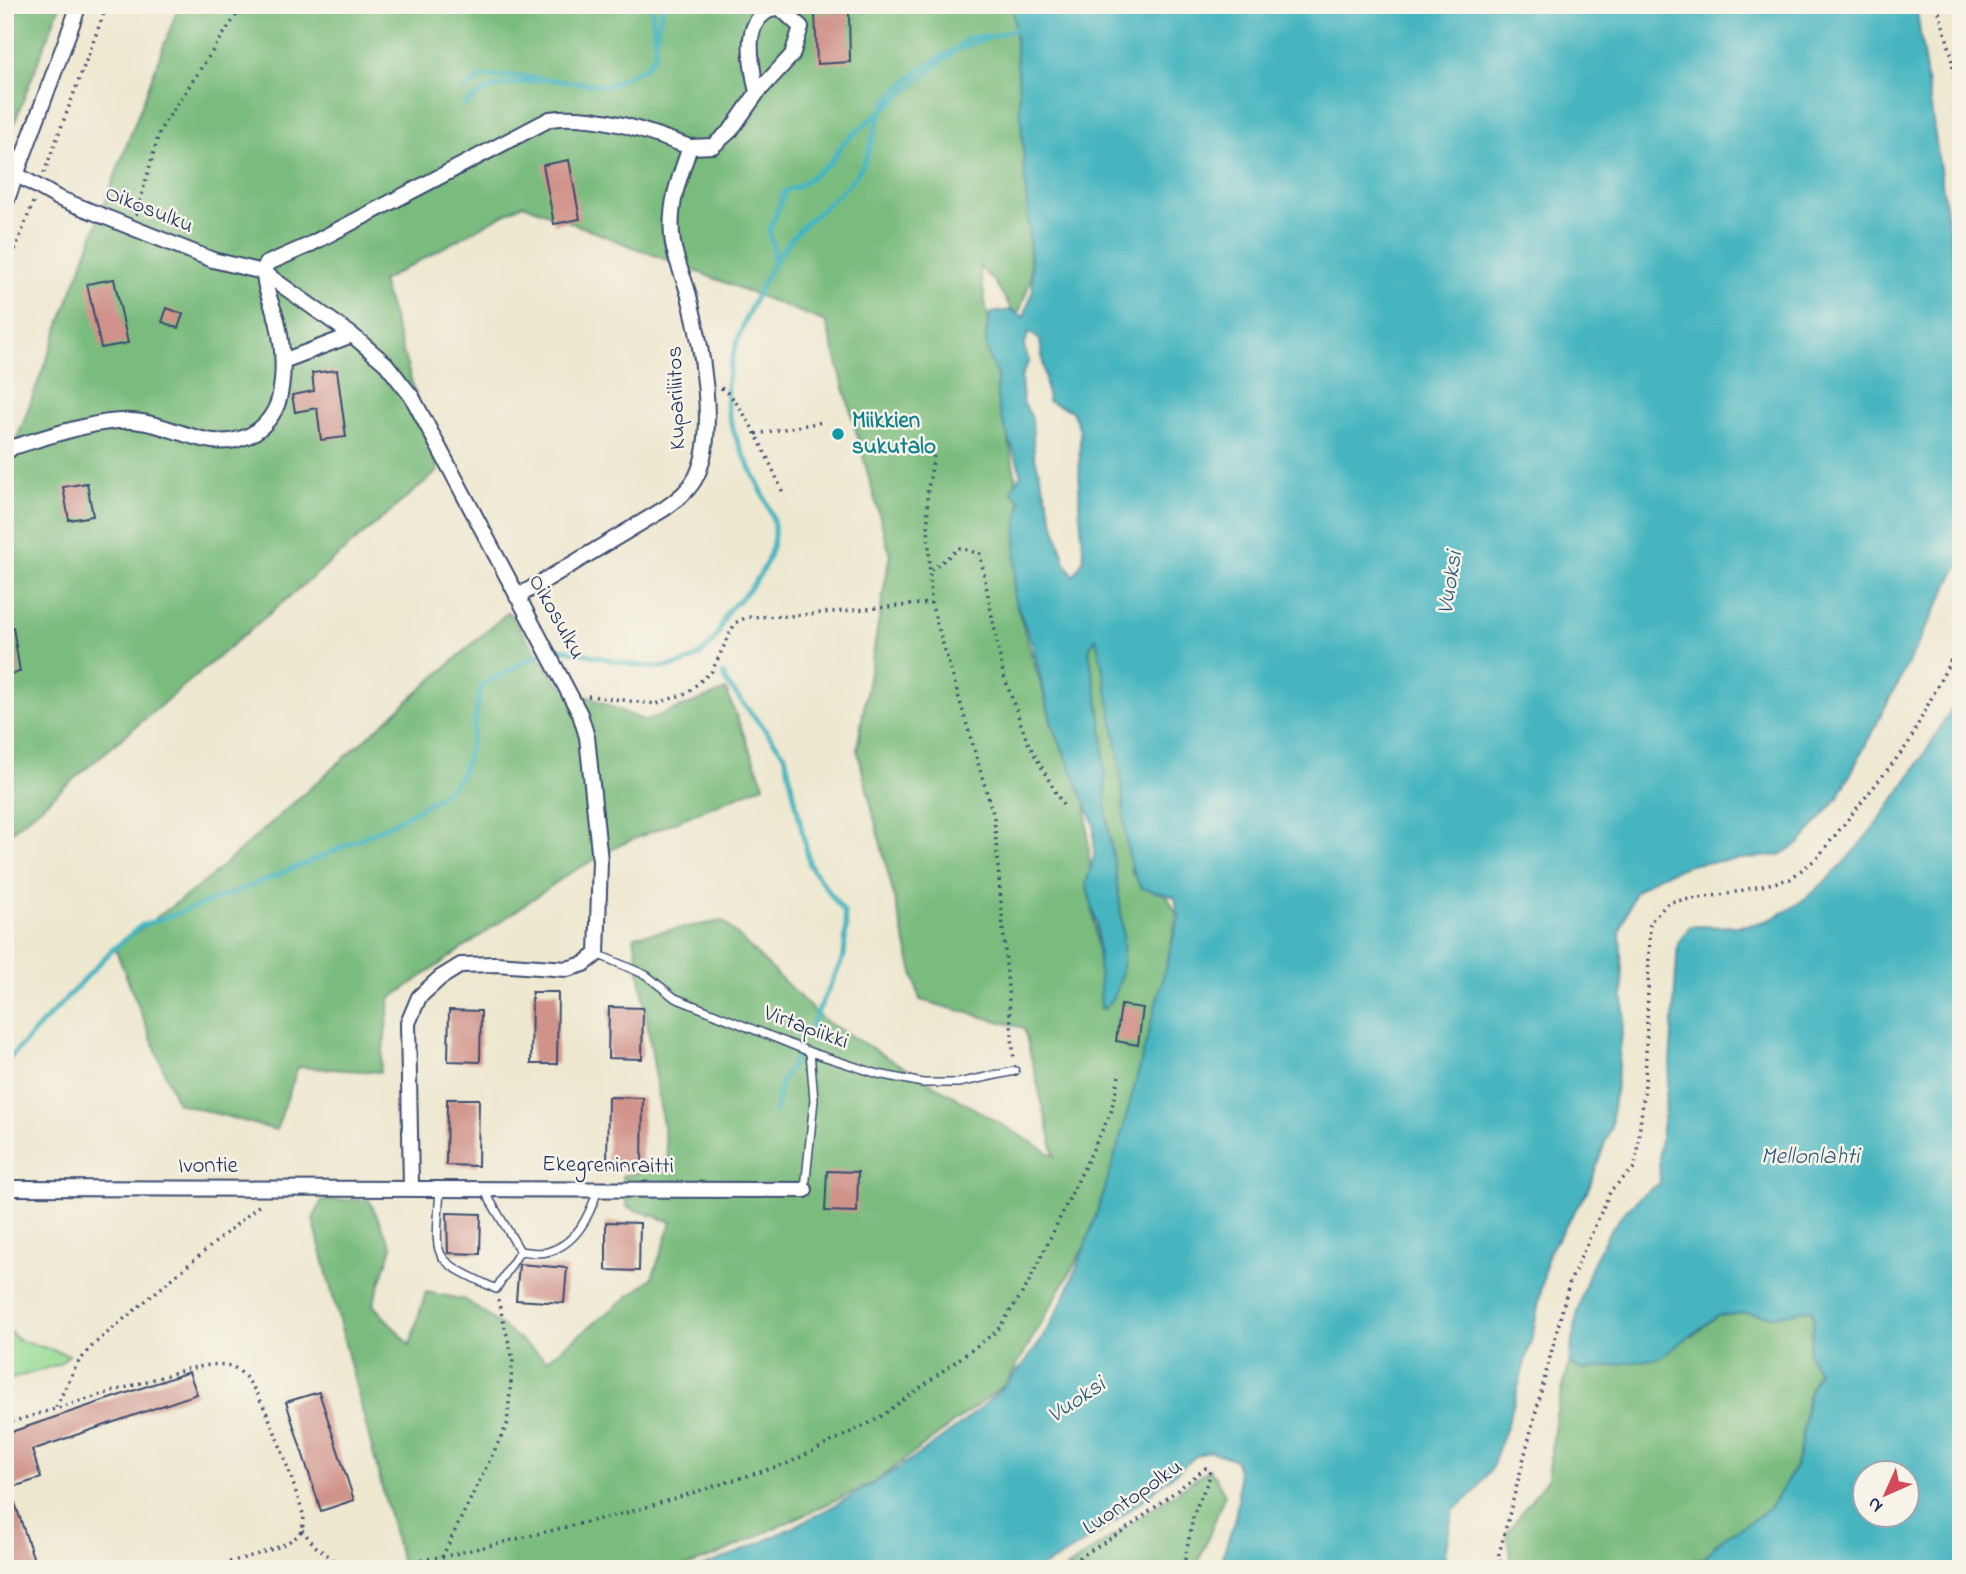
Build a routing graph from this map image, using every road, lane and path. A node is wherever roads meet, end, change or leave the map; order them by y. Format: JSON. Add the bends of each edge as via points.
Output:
{"nodes":[{"id":1,"x":79,"y":5,"type":"edge"},
{"id":2,"x":107,"y":5,"type":"edge"},
{"id":3,"x":243,"y":5,"type":"edge"},
{"id":4,"x":1937,"y":5,"type":"edge"},
{"id":5,"x":757,"y":93,"type":"junction"},
{"id":6,"x":1961,"y":129,"type":"edge"},
{"id":7,"x":690,"y":147,"type":"junction"},
{"id":8,"x":11,"y":171,"type":"edge"},
{"id":9,"x":39,"y":186,"type":"junction"},
{"id":10,"x":5,"y":205,"type":"edge"},
{"id":11,"x":133,"y":228,"type":"junction"},
{"id":12,"x":263,"y":272,"type":"junction"},
{"id":13,"x":5,"y":276,"type":"edge"},
{"id":14,"x":352,"y":335,"type":"junction"},
{"id":15,"x":283,"y":361,"type":"junction"},
{"id":16,"x":724,"y":389,"type":"dead end"},
{"id":17,"x":822,"y":422,"type":"dead end"},
{"id":18,"x":756,"y":434,"type":"junction"},
{"id":19,"x":935,"y":449,"type":"dead end"},
{"id":20,"x":5,"y":453,"type":"edge"},
{"id":21,"x":783,"y":493,"type":"dead end"},
{"id":22,"x":931,"y":570,"type":"junction"},
{"id":23,"x":517,"y":597,"type":"junction"},
{"id":24,"x":931,"y":603,"type":"junction"},
{"id":25,"x":1961,"y":639,"type":"edge"},
{"id":26,"x":572,"y":694,"type":"junction"},
{"id":27,"x":1065,"y":809,"type":"dead end"},
{"id":28,"x":597,"y":954,"type":"junction"},
{"id":29,"x":810,"y":1052,"type":"junction"},
{"id":30,"x":1015,"y":1071,"type":"joint"},
{"id":31,"x":1120,"y":1071,"type":"dead end"},
{"id":32,"x":411,"y":1187,"type":"junction"},
{"id":33,"x":440,"y":1187,"type":"junction"},
{"id":34,"x":5,"y":1188,"type":"edge"},
{"id":35,"x":279,"y":1189,"type":"junction"},
{"id":36,"x":483,"y":1189,"type":"junction"},
{"id":37,"x":598,"y":1190,"type":"junction"},
{"id":38,"x":805,"y":1190,"type":"joint"},
{"id":39,"x":520,"y":1251,"type":"junction"},
{"id":40,"x":496,"y":1289,"type":"junction"},
{"id":41,"x":56,"y":1407,"type":"junction"},
{"id":42,"x":5,"y":1424,"type":"edge"},
{"id":43,"x":302,"y":1530,"type":"junction"},
{"id":44,"x":442,"y":1557,"type":"junction"},
{"id":45,"x":205,"y":1569,"type":"edge"},
{"id":46,"x":1061,"y":1569,"type":"edge"},
{"id":47,"x":1183,"y":1569,"type":"edge"},
{"id":48,"x":1501,"y":1569,"type":"edge"}],
"edges":[{"from":1,"to":8,"type":"street"},
{"from":2,"to":9,"type":"path"},
{"from":3,"to":11,"type":"path","via":[[160,130]]},
{"from":4,"to":6,"type":"path","via":[[1951,52]]},
{"from":5,"to":5,"type":"street","via":[[792,55],[801,27],[779,7],[765,10],[754,22],[750,60]]},
{"from":5,"to":7,"type":"street","via":[[732,130],[713,146]]},
{"from":7,"to":12,"type":"street","via":[[594,120],[574,116],[550,119],[307,246],[280,255],[266,264]]},
{"from":7,"to":23,"type":"street","name":"Kupariliitos","via":[[674,191],[672,234],[701,361],[705,441],[696,476],[664,509]]},
{"from":8,"to":9,"type":"street","name":"Oikosulku"},
{"from":8,"to":10,"type":"street"},
{"from":9,"to":11,"type":"street","name":"Oikosulku"},
{"from":9,"to":13,"type":"path"},
{"from":11,"to":12,"type":"street","name":"Oikosulku","via":[[213,260]]},
{"from":12,"to":14,"type":"street","name":"Oikosulku"},
{"from":12,"to":15,"type":"street"},
{"from":14,"to":15,"type":"street"},
{"from":14,"to":23,"type":"street","name":"Oikosulku","via":[[386,364],[412,397]]},
{"from":15,"to":20,"type":"street","via":[[279,401],[263,428],[243,438],[220,444],[132,421],[73,429]]},
{"from":16,"to":18,"type":"path"},
{"from":17,"to":18,"type":"path"},
{"from":18,"to":21,"type":"path"},
{"from":19,"to":22,"type":"path","via":[[927,495]]},
{"from":22,"to":24,"type":"path"},
{"from":22,"to":27,"type":"path","via":[[960,548],[980,554],[1003,673],[1027,741]]},
{"from":23,"to":26,"type":"street","name":"Oikosulku"},
{"from":24,"to":26,"type":"path","via":[[747,617],[736,623],[712,671],[687,693],[656,704]]},
{"from":24,"to":30,"type":"path","via":[[994,817]]},
{"from":25,"to":48,"type":"path","via":[[1908,744],[1816,858],[1790,879],[1669,902],[1650,922],[1645,1085],[1635,1167],[1611,1190],[1569,1284],[1499,1554]]},
{"from":26,"to":28,"type":"street","name":"Oikosulku","via":[[587,737],[600,861]]},
{"from":28,"to":29,"type":"lane","name":"Virtapiikki","via":[[646,975],[675,998]]},
{"from":28,"to":32,"type":"street","via":[[567,969],[461,965],[419,997],[408,1023]]},
{"from":29,"to":30,"type":"lane","name":"Virtapiikki","via":[[923,1083],[958,1083]]},
{"from":29,"to":38,"type":"lane","via":[[814,1100]]},
{"from":31,"to":44,"type":"path","via":[[1111,1112],[1027,1286],[997,1331],[879,1418],[789,1463],[637,1510]]},
{"from":32,"to":33,"type":"street","name":"Ekegreninraitti"},
{"from":32,"to":35,"type":"street","name":"Ivontie"},
{"from":33,"to":36,"type":"street","name":"Ekegreninraitti"},
{"from":33,"to":40,"type":"lane","via":[[437,1251],[446,1265]]},
{"from":34,"to":35,"type":"street","name":"Ivontie"},
{"from":35,"to":41,"type":"path","via":[[93,1345],[77,1364]]},
{"from":36,"to":37,"type":"street","name":"Ekegreninraitti"},
{"from":36,"to":39,"type":"lane"},
{"from":37,"to":38,"type":"street","name":"Ekegreninraitti"},
{"from":37,"to":39,"type":"lane","via":[[586,1223],[565,1242],[547,1252]]},
{"from":39,"to":40,"type":"lane"},
{"from":40,"to":44,"type":"path","via":[[513,1359],[507,1425]]},
{"from":41,"to":42,"type":"path"},
{"from":41,"to":43,"type":"path","via":[[187,1369],[232,1366],[244,1374],[260,1399],[304,1516]]},
{"from":43,"to":44,"type":"path","via":[[335,1561],[359,1567]]},
{"from":43,"to":45,"type":"path","via":[[277,1546]]},
{"from":46,"to":47,"type":"path","name":"Luontopolku","via":[[1129,1527],[1206,1468],[1211,1475],[1194,1513]]}]}
